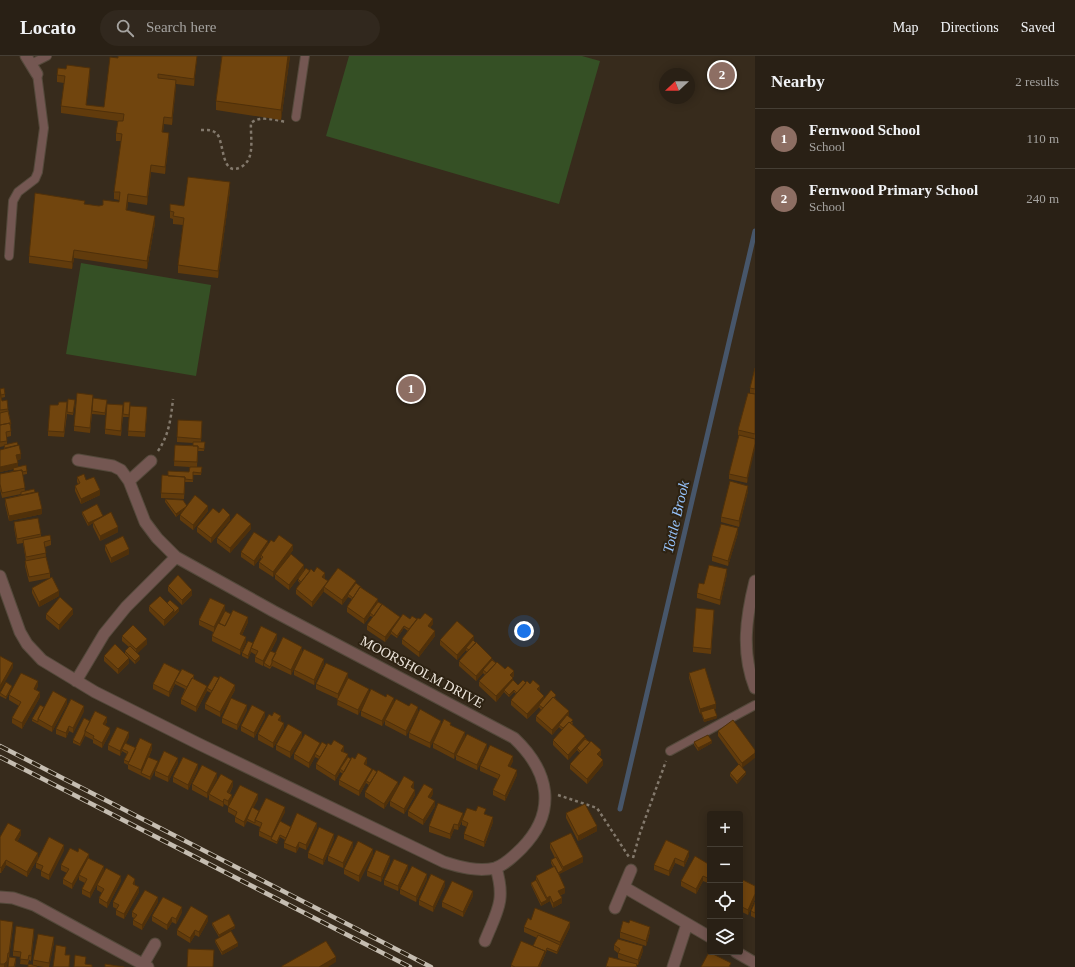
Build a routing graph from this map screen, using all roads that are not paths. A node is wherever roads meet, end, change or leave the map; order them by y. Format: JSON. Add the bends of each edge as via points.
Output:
{"nodes":[{"id":1,"x":47,"y":56,"type":"edge"},
{"id":2,"x":305,"y":56,"type":"edge"},
{"id":3,"x":29,"y":60,"type":"edge"},
{"id":4,"x":37,"y":74,"type":"joint"},
{"id":5,"x":296,"y":117,"type":"road end"},
{"id":6,"x":9,"y":256,"type":"dead end"},
{"id":7,"x":78,"y":460,"type":"dead end"},
{"id":8,"x":151,"y":461,"type":"dead end"},
{"id":9,"x":129,"y":481,"type":"junction"},
{"id":10,"x":176,"y":557,"type":"junction"},
{"id":11,"x":0,"y":576,"type":"edge"},
{"id":12,"x":755,"y":581,"type":"edge"},
{"id":13,"x":76,"y":681,"type":"junction"},
{"id":14,"x":755,"y":688,"type":"edge"},
{"id":15,"x":755,"y":705,"type":"edge"},
{"id":16,"x":670,"y":751,"type":"road end"},
{"id":17,"x":496,"y":868,"type":"junction"},
{"id":18,"x":631,"y":870,"type":"dead end"},
{"id":19,"x":624,"y":888,"type":"junction"},
{"id":20,"x":0,"y":897,"type":"edge"},
{"id":21,"x":615,"y":908,"type":"dead end"},
{"id":22,"x":688,"y":924,"type":"junction"},
{"id":23,"x":707,"y":935,"type":"edge"},
{"id":24,"x":485,"y":941,"type":"dead end"},
{"id":25,"x":155,"y":944,"type":"dead end"},
{"id":26,"x":741,"y":955,"type":"edge"},
{"id":27,"x":755,"y":964,"type":"edge"},
{"id":28,"x":146,"y":965,"type":"edge"},
{"id":29,"x":673,"y":967,"type":"edge"}],
"edges":[{"from":1,"to":3,"type":"lane"},
{"from":2,"to":5,"type":"lane"},
{"from":3,"to":4,"type":"street"},
{"from":4,"to":6,"type":"lane","via":[[44,128],[38,172],[35,179],[18,192],[13,201]]},
{"from":7,"to":9,"type":"street","name":"MOORSHOLM DRIVE","via":[[113,466],[121,470]]},
{"from":8,"to":9,"type":"street"},
{"from":9,"to":10,"type":"street","name":"MOORSHOLM DRIVE","via":[[145,522]]},
{"from":10,"to":13,"type":"street","via":[[126,607],[104,634]]},
{"from":10,"to":17,"type":"street","name":"MOORSHOLM DRIVE","via":[[280,615],[514,738],[535,763],[546,791],[545,808],[532,836],[513,857]]},
{"from":11,"to":13,"type":"street","via":[[16,624],[27,644],[42,660]]},
{"from":12,"to":14,"type":"street","via":[[746,624],[746,656]]},
{"from":13,"to":17,"type":"street","via":[[206,748],[444,862],[461,868]]},
{"from":15,"to":16,"type":"lane"},
{"from":17,"to":24,"type":"street","via":[[502,898]]},
{"from":18,"to":19,"type":"street"},
{"from":19,"to":21,"type":"street"},
{"from":19,"to":22,"type":"street"},
{"from":20,"to":28,"type":"street","via":[[13,898],[34,905]]},
{"from":22,"to":23,"type":"street"},
{"from":22,"to":29,"type":"street"},
{"from":25,"to":28,"type":"street"},
{"from":26,"to":27,"type":"street"}]}
